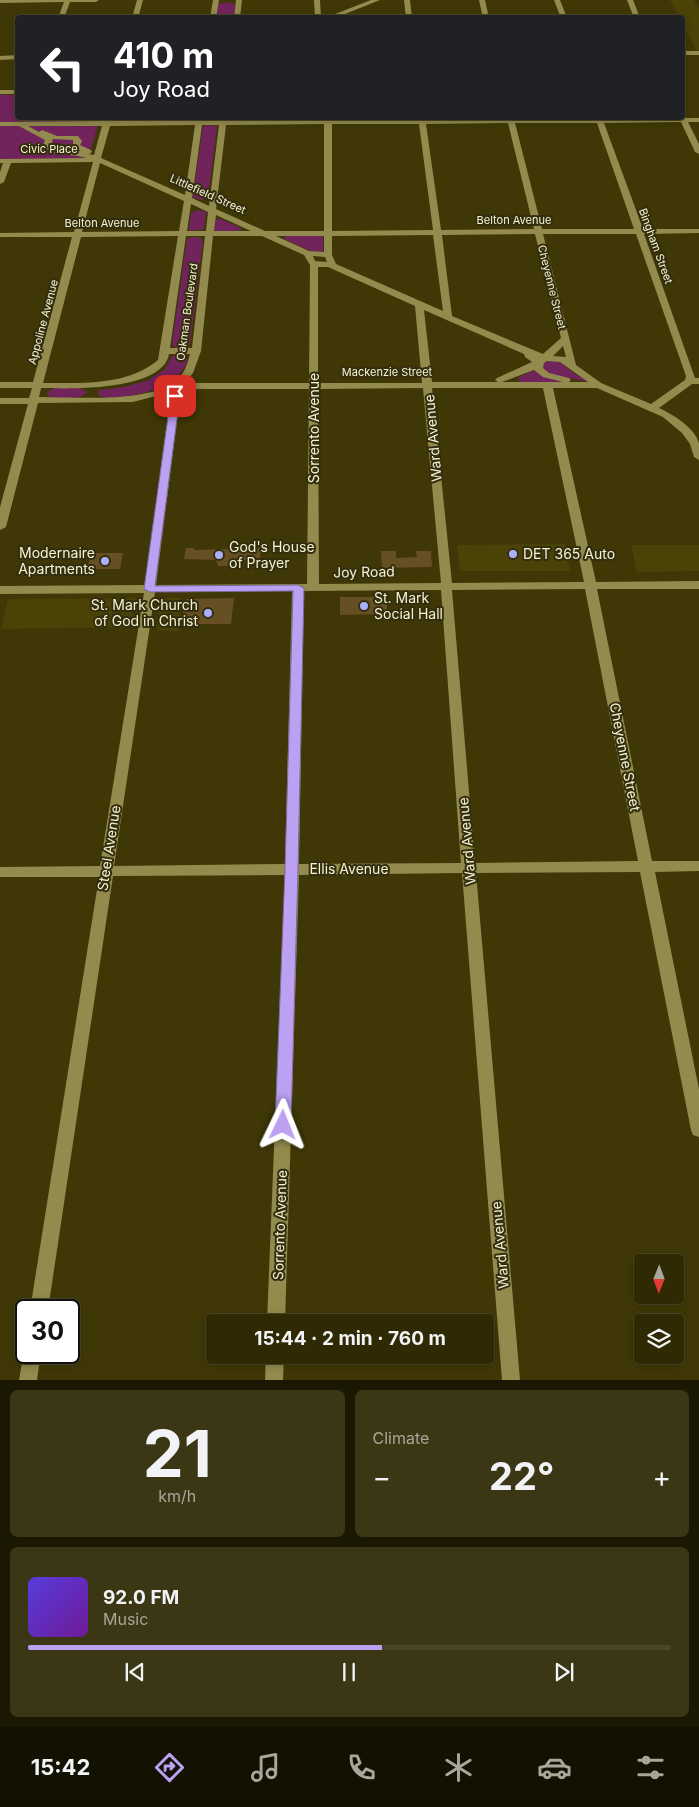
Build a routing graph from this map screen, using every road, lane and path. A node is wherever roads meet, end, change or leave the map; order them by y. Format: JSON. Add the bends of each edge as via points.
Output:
{"nodes":[{"id":1,"x":0,"y":0,"type":"edge"},
{"id":2,"x":68,"y":0,"type":"edge"},
{"id":3,"x":96,"y":0,"type":"edge"},
{"id":4,"x":140,"y":0,"type":"edge"},
{"id":5,"x":216,"y":0,"type":"edge"},
{"id":6,"x":239,"y":0,"type":"edge"},
{"id":7,"x":318,"y":0,"type":"edge"},
{"id":8,"x":377,"y":0,"type":"edge"},
{"id":9,"x":407,"y":0,"type":"edge"},
{"id":10,"x":482,"y":0,"type":"edge"},
{"id":11,"x":557,"y":0,"type":"edge"},
{"id":12,"x":630,"y":0,"type":"edge"},
{"id":13,"x":62,"y":15,"type":"edge"},
{"id":14,"x":136,"y":15,"type":"edge"},
{"id":15,"x":214,"y":15,"type":"edge"},
{"id":16,"x":237,"y":15,"type":"edge"},
{"id":17,"x":318,"y":15,"type":"edge"},
{"id":18,"x":336,"y":15,"type":"edge"},
{"id":19,"x":409,"y":15,"type":"edge"},
{"id":20,"x":485,"y":15,"type":"edge"},
{"id":21,"x":563,"y":15,"type":"edge"},
{"id":22,"x":636,"y":15,"type":"edge"},
{"id":23,"x":685,"y":53,"type":"edge"},
{"id":24,"x":699,"y":53,"type":"edge"},
{"id":25,"x":0,"y":58,"type":"edge"},
{"id":26,"x":15,"y":58,"type":"edge"},
{"id":27,"x":0,"y":92,"type":"edge"},
{"id":28,"x":15,"y":92,"type":"edge"},
{"id":29,"x":5,"y":116,"type":"dead end"},
{"id":30,"x":15,"y":119,"type":"edge"},
{"id":31,"x":685,"y":119,"type":"edge"},
{"id":32,"x":108,"y":120,"type":"edge"},
{"id":33,"x":198,"y":120,"type":"edge"},
{"id":34,"x":223,"y":120,"type":"edge"},
{"id":35,"x":328,"y":120,"type":"edge"},
{"id":36,"x":422,"y":120,"type":"edge"},
{"id":37,"x":510,"y":120,"type":"edge"},
{"id":38,"x":599,"y":120,"type":"edge"},
{"id":39,"x":683,"y":120,"type":"edge"},
{"id":40,"x":699,"y":120,"type":"edge"},
{"id":41,"x":22,"y":121,"type":"edge"},
{"id":42,"x":0,"y":124,"type":"edge"},
{"id":43,"x":0,"y":131,"type":"edge"},
{"id":44,"x":699,"y":152,"type":"edge"},
{"id":45,"x":98,"y":159,"type":"junction"},
{"id":46,"x":4,"y":161,"type":"edge"},
{"id":47,"x":0,"y":182,"type":"edge"},
{"id":48,"x":188,"y":199,"type":"junction"},
{"id":49,"x":212,"y":210,"type":"junction"},
{"id":50,"x":639,"y":231,"type":"junction"},
{"id":51,"x":699,"y":231,"type":"edge"},
{"id":52,"x":436,"y":232,"type":"junction"},
{"id":53,"x":538,"y":232,"type":"junction"},
{"id":54,"x":264,"y":233,"type":"junction"},
{"id":55,"x":329,"y":233,"type":"junction"},
{"id":56,"x":183,"y":234,"type":"junction"},
{"id":57,"x":209,"y":234,"type":"junction"},
{"id":58,"x":0,"y":235,"type":"edge"},
{"id":59,"x":78,"y":235,"type":"junction"},
{"id":60,"x":307,"y":253,"type":"junction"},
{"id":61,"x":328,"y":255,"type":"junction"},
{"id":62,"x":331,"y":264,"type":"junction"},
{"id":63,"x":314,"y":266,"type":"junction"},
{"id":64,"x":419,"y":303,"type":"junction"},
{"id":65,"x":448,"y":316,"type":"junction"},
{"id":66,"x":565,"y":339,"type":"junction"},
{"id":67,"x":166,"y":351,"type":"junction"},
{"id":68,"x":196,"y":351,"type":"junction"},
{"id":69,"x":543,"y":361,"type":"junction"},
{"id":70,"x":572,"y":364,"type":"junction"},
{"id":71,"x":695,"y":381,"type":"edge"},
{"id":72,"x":38,"y":384,"type":"junction"},
{"id":73,"x":95,"y":384,"type":"junction"},
{"id":74,"x":428,"y":384,"type":"junction"},
{"id":75,"x":488,"y":384,"type":"junction"},
{"id":76,"x":0,"y":385,"type":"edge"},
{"id":77,"x":314,"y":385,"type":"junction"},
{"id":78,"x":547,"y":385,"type":"junction"},
{"id":79,"x":598,"y":385,"type":"junction"},
{"id":80,"x":177,"y":386,"type":"junction"},
{"id":81,"x":91,"y":400,"type":"junction"},
{"id":82,"x":0,"y":401,"type":"edge"},
{"id":83,"x":34,"y":401,"type":"junction"},
{"id":84,"x":652,"y":408,"type":"junction"},
{"id":85,"x":699,"y":457,"type":"edge"},
{"id":86,"x":0,"y":527,"type":"edge"},
{"id":87,"x":699,"y":585,"type":"edge"},
{"id":88,"x":447,"y":586,"type":"junction"},
{"id":89,"x":590,"y":586,"type":"junction"},
{"id":90,"x":305,"y":588,"type":"junction"},
{"id":91,"x":150,"y":589,"type":"junction"},
{"id":92,"x":0,"y":590,"type":"edge"},
{"id":93,"x":699,"y":866,"type":"edge"},
{"id":94,"x":646,"y":867,"type":"junction"},
{"id":95,"x":469,"y":868,"type":"junction"},
{"id":96,"x":292,"y":869,"type":"junction"},
{"id":97,"x":0,"y":872,"type":"edge"},
{"id":98,"x":105,"y":872,"type":"junction"},
{"id":99,"x":699,"y":1130,"type":"edge"},
{"id":100,"x":41,"y":1299,"type":"edge"},
{"id":101,"x":276,"y":1314,"type":"edge"},
{"id":102,"x":30,"y":1364,"type":"edge"},
{"id":103,"x":275,"y":1364,"type":"edge"},
{"id":104,"x":28,"y":1380,"type":"edge"},
{"id":105,"x":274,"y":1380,"type":"edge"},
{"id":106,"x":512,"y":1380,"type":"edge"}],
"edges":[{"from":1,"to":2,"type":"street"},
{"from":2,"to":3,"type":"street"},
{"from":2,"to":13,"type":"street"},
{"from":4,"to":14,"type":"street"},
{"from":5,"to":15,"type":"street"},
{"from":6,"to":16,"type":"street"},
{"from":7,"to":17,"type":"street"},
{"from":8,"to":18,"type":"street"},
{"from":9,"to":19,"type":"street"},
{"from":10,"to":20,"type":"street"},
{"from":11,"to":21,"type":"street"},
{"from":12,"to":22,"type":"street"},
{"from":23,"to":24,"type":"street"},
{"from":25,"to":26,"type":"street"},
{"from":27,"to":28,"type":"street"},
{"from":29,"to":30,"type":"street"},
{"from":31,"to":40,"type":"street"},
{"from":32,"to":33,"type":"street"},
{"from":32,"to":41,"type":"street"},
{"from":32,"to":45,"type":"street","name":"Appoline Avenue"},
{"from":33,"to":34,"type":"street"},
{"from":33,"to":48,"type":"street","name":"Oakman Boulevard"},
{"from":34,"to":35,"type":"street"},
{"from":34,"to":49,"type":"street","name":"Oakman Boulevard"},
{"from":35,"to":36,"type":"street"},
{"from":35,"to":55,"type":"street"},
{"from":36,"to":52,"type":"street"},
{"from":37,"to":53,"type":"street","name":"Cheyenne Street"},
{"from":38,"to":50,"type":"street","name":"Bingham Street"},
{"from":39,"to":44,"type":"street"},
{"from":41,"to":42,"type":"street"},
{"from":41,"to":43,"type":"street"},
{"from":41,"to":45,"type":"street","name":"Littlefield Street","via":[[54,137],[75,138],[78,141],[76,146]]},
{"from":41,"to":45,"type":"street","name":"Littlefield Street","via":[[48,139],[47,146],[56,152],[75,152]]},
{"from":45,"to":46,"type":"street","name":"Civic Place"},
{"from":45,"to":48,"type":"street","name":"Littlefield Street"},
{"from":45,"to":59,"type":"street","name":"Appoline Avenue"},
{"from":46,"to":47,"type":"street"},
{"from":48,"to":49,"type":"street","name":"Littlefield Street"},
{"from":48,"to":56,"type":"street","name":"Oakman Boulevard"},
{"from":49,"to":54,"type":"street","name":"Littlefield Street"},
{"from":49,"to":57,"type":"street","name":"Oakman Boulevard"},
{"from":50,"to":51,"type":"street","name":"Belton Avenue"},
{"from":50,"to":53,"type":"street","name":"Belton Avenue"},
{"from":50,"to":71,"type":"street","name":"Bingham Street","via":[[690,376]]},
{"from":52,"to":53,"type":"street","name":"Belton Avenue"},
{"from":52,"to":55,"type":"street","name":"Belton Avenue"},
{"from":52,"to":65,"type":"street"},
{"from":53,"to":66,"type":"street","name":"Cheyenne Street"},
{"from":54,"to":55,"type":"street","name":"Belton Avenue"},
{"from":54,"to":57,"type":"street","name":"Belton Avenue"},
{"from":54,"to":60,"type":"street","name":"Littlefield Street"},
{"from":55,"to":61,"type":"street"},
{"from":56,"to":57,"type":"street","name":"Belton Avenue"},
{"from":56,"to":59,"type":"street","name":"Belton Avenue"},
{"from":56,"to":67,"type":"street","name":"Oakman Boulevard"},
{"from":57,"to":68,"type":"street","name":"Oakman Boulevard"},
{"from":58,"to":59,"type":"street","name":"Belton Avenue"},
{"from":59,"to":72,"type":"street","name":"Appoline Avenue"},
{"from":60,"to":61,"type":"street"},
{"from":60,"to":63,"type":"street"},
{"from":61,"to":62,"type":"street"},
{"from":62,"to":63,"type":"street"},
{"from":62,"to":64,"type":"street"},
{"from":63,"to":77,"type":"street","name":"Sorrento Avenue"},
{"from":64,"to":65,"type":"street"},
{"from":64,"to":74,"type":"street","name":"Ward Avenue"},
{"from":65,"to":69,"type":"street"},
{"from":66,"to":69,"type":"street"},
{"from":66,"to":70,"type":"street","name":"Cheyenne Street"},
{"from":67,"to":68,"type":"street"},
{"from":67,"to":73,"type":"street","name":"Oakman Boulevard","via":[[161,364],[143,376],[120,383]]},
{"from":68,"to":80,"type":"street","name":"Oakman Boulevard","via":[[190,373]]},
{"from":69,"to":70,"type":"street","via":[[562,359]]},
{"from":69,"to":75,"type":"street","via":[[526,372]]},
{"from":69,"to":79,"type":"street","via":[[538,370],[546,375]]},
{"from":70,"to":79,"type":"street","via":[[575,370]]},
{"from":71,"to":84,"type":"street"},
{"from":72,"to":73,"type":"street","name":"Oakman Boulevard"},
{"from":72,"to":76,"type":"street","name":"Oakman Boulevard"},
{"from":72,"to":83,"type":"street","name":"Appoline Avenue"},
{"from":73,"to":81,"type":"street"},
{"from":74,"to":75,"type":"street","name":"Mackenzie Street"},
{"from":74,"to":77,"type":"street","name":"Mackenzie Street"},
{"from":74,"to":88,"type":"street","name":"Ward Avenue"},
{"from":75,"to":78,"type":"street","name":"Mackenzie Street"},
{"from":77,"to":80,"type":"street","name":"Mackenzie Street"},
{"from":77,"to":90,"type":"street","name":"Sorrento Avenue"},
{"from":78,"to":79,"type":"street","name":"Mackenzie Street"},
{"from":78,"to":89,"type":"street","name":"Cheyenne Street"},
{"from":79,"to":84,"type":"street"},
{"from":80,"to":81,"type":"street","via":[[144,398]]},
{"from":80,"to":91,"type":"street","name":"Steel Avenue"},
{"from":81,"to":83,"type":"street"},
{"from":82,"to":83,"type":"street"},
{"from":83,"to":86,"type":"street","name":"Appoline Avenue"},
{"from":84,"to":85,"type":"street","via":[[686,431]]},
{"from":87,"to":89,"type":"street","name":"Joy Road"},
{"from":88,"to":89,"type":"street","name":"Joy Road"},
{"from":88,"to":90,"type":"street","name":"Joy Road"},
{"from":88,"to":95,"type":"street","name":"Ward Avenue"},
{"from":89,"to":94,"type":"street","name":"Cheyenne Street"},
{"from":90,"to":91,"type":"street","name":"Joy Road"},
{"from":90,"to":96,"type":"street","name":"Sorrento Avenue"},
{"from":91,"to":92,"type":"street","name":"Joy Road"},
{"from":91,"to":98,"type":"street","name":"Steel Avenue"},
{"from":93,"to":94,"type":"street","name":"Ellis Avenue"},
{"from":94,"to":95,"type":"street","name":"Ellis Avenue"},
{"from":94,"to":99,"type":"street","name":"Cheyenne Street"},
{"from":95,"to":96,"type":"street","name":"Ellis Avenue"},
{"from":95,"to":106,"type":"street","name":"Ward Avenue"},
{"from":96,"to":98,"type":"street","name":"Ellis Avenue"},
{"from":96,"to":101,"type":"street","name":"Sorrento Avenue"},
{"from":97,"to":98,"type":"street","name":"Ellis Avenue"},
{"from":98,"to":100,"type":"street","name":"Steel Avenue"},
{"from":102,"to":104,"type":"street"},
{"from":103,"to":105,"type":"street"}]}
